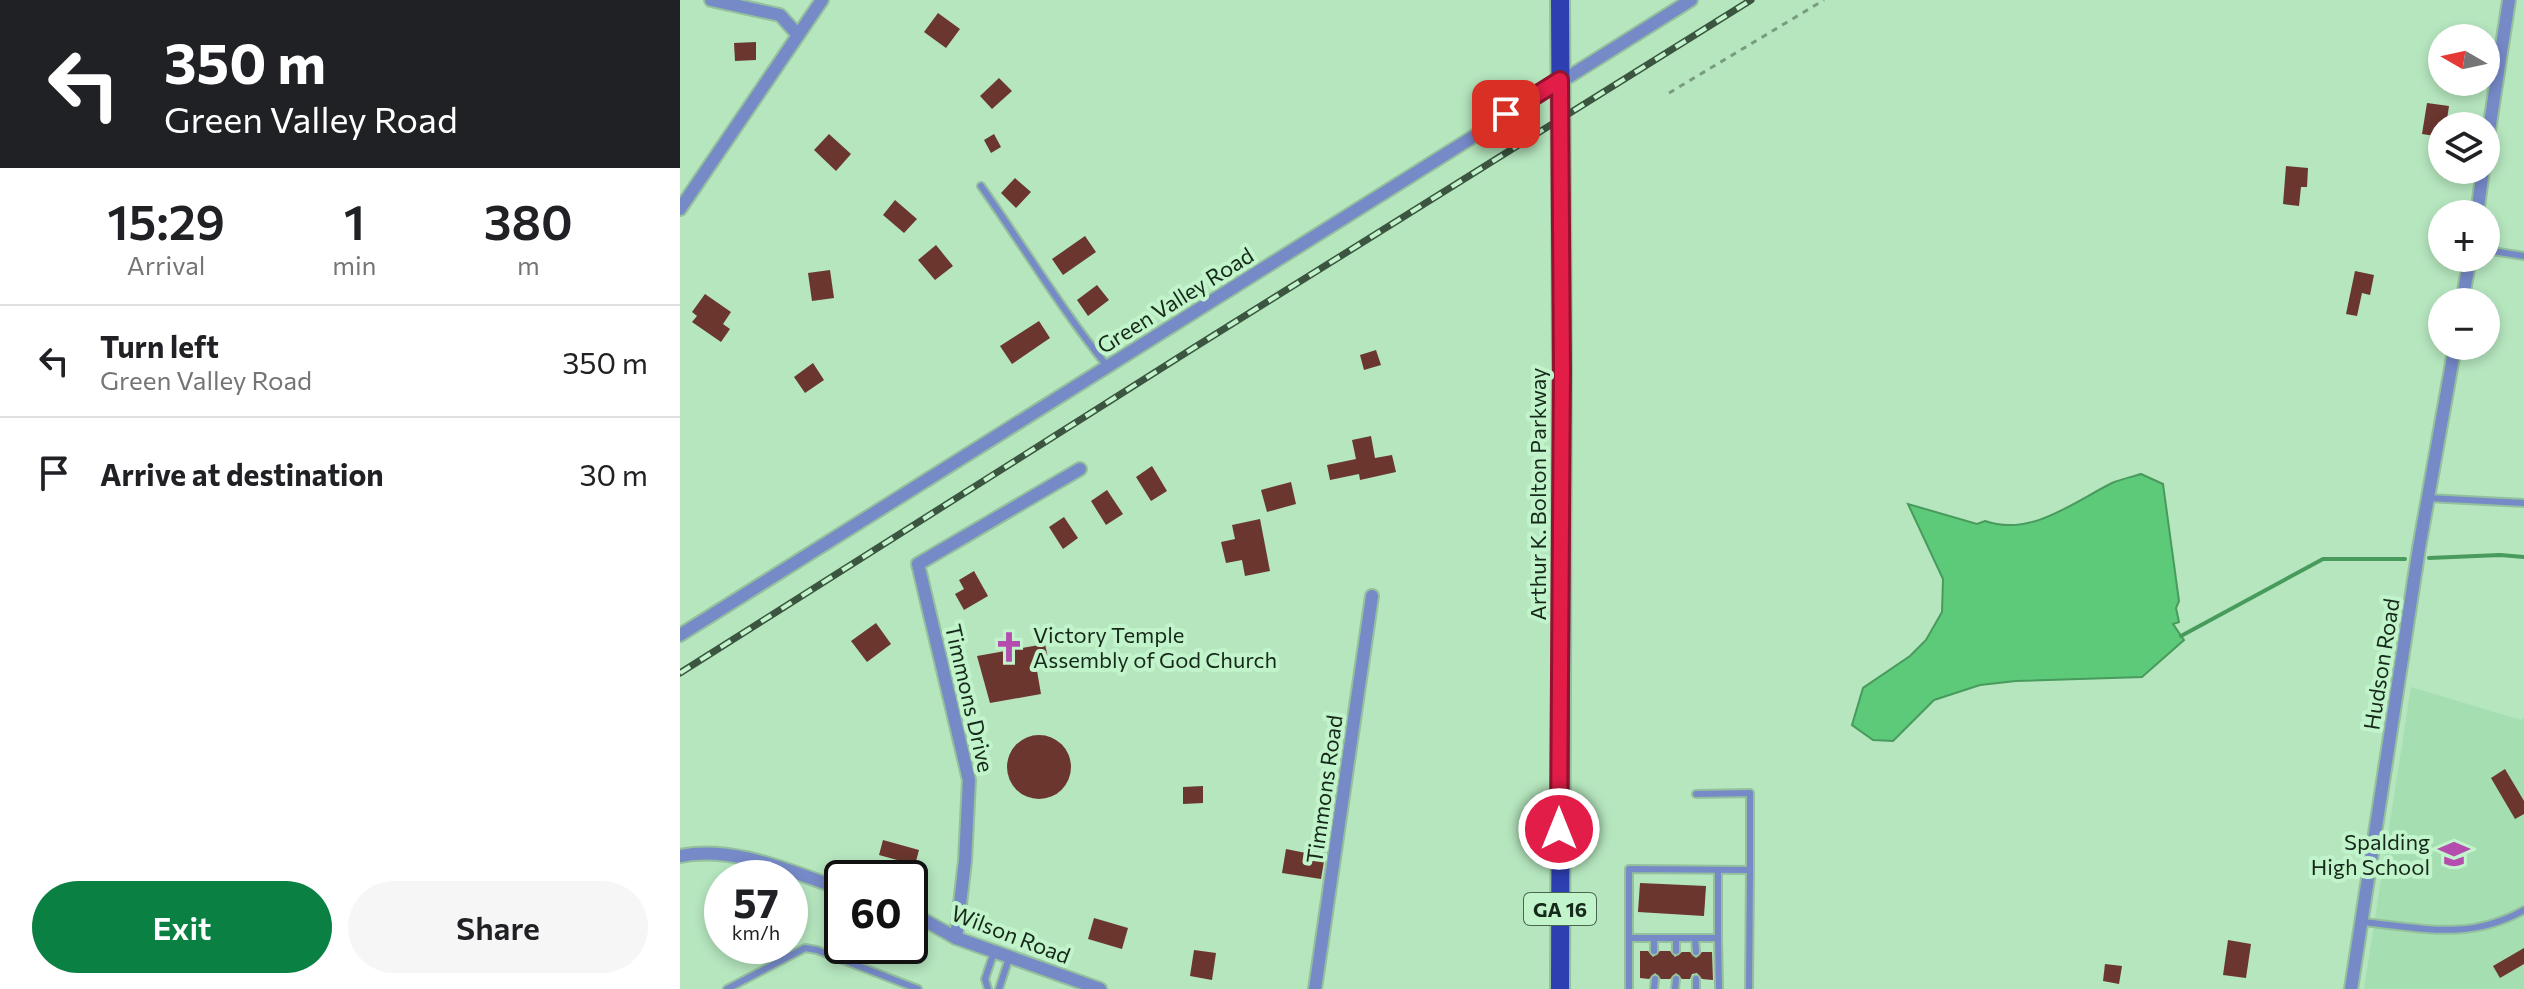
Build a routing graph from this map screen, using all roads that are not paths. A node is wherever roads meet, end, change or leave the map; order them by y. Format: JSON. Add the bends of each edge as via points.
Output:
{"nodes":[{"id":1,"x":711,"y":0,"type":"edge"},
{"id":2,"x":822,"y":0,"type":"edge"},
{"id":3,"x":1560,"y":0,"type":"edge"},
{"id":4,"x":1691,"y":0,"type":"edge"},
{"id":5,"x":2509,"y":0,"type":"edge"},
{"id":6,"x":798,"y":35,"type":"junction"},
{"id":7,"x":1560,"y":80,"type":"junction"},
{"id":8,"x":2492,"y":112,"type":"edge"},
{"id":9,"x":981,"y":186,"type":"dead end"},
{"id":10,"x":680,"y":209,"type":"edge"},
{"id":11,"x":2500,"y":252,"type":"edge"},
{"id":12,"x":2524,"y":256,"type":"edge"},
{"id":13,"x":2453,"y":360,"type":"edge"},
{"id":14,"x":1107,"y":366,"type":"junction"},
{"id":15,"x":1080,"y":469,"type":"dead end"},
{"id":16,"x":2428,"y":498,"type":"junction"},
{"id":17,"x":2524,"y":503,"type":"edge"},
{"id":18,"x":1372,"y":596,"type":"dead end"},
{"id":19,"x":680,"y":635,"type":"edge"},
{"id":20,"x":1696,"y":794,"type":"dead end"},
{"id":21,"x":680,"y":856,"type":"edge"},
{"id":22,"x":1718,"y":870,"type":"junction"},
{"id":23,"x":1750,"y":870,"type":"junction"},
{"id":24,"x":824,"y":883,"type":"edge"},
{"id":25,"x":2524,"y":910,"type":"edge"},
{"id":26,"x":928,"y":922,"type":"edge"},
{"id":27,"x":2362,"y":922,"type":"junction"},
{"id":28,"x":956,"y":938,"type":"junction"},
{"id":29,"x":1629,"y":938,"type":"junction"},
{"id":30,"x":1654,"y":938,"type":"junction"},
{"id":31,"x":1676,"y":938,"type":"junction"},
{"id":32,"x":1695,"y":938,"type":"junction"},
{"id":33,"x":1718,"y":938,"type":"junction"},
{"id":34,"x":1654,"y":951,"type":"dead end"},
{"id":35,"x":1676,"y":951,"type":"dead end"},
{"id":36,"x":994,"y":952,"type":"junction"},
{"id":37,"x":1696,"y":952,"type":"dead end"},
{"id":38,"x":1009,"y":958,"type":"junction"},
{"id":39,"x":1655,"y":979,"type":"dead end"},
{"id":40,"x":1676,"y":979,"type":"dead end"},
{"id":41,"x":1696,"y":979,"type":"dead end"},
{"id":42,"x":727,"y":989,"type":"edge"},
{"id":43,"x":918,"y":989,"type":"edge"},
{"id":44,"x":988,"y":989,"type":"edge"},
{"id":45,"x":999,"y":989,"type":"edge"},
{"id":46,"x":1100,"y":989,"type":"edge"},
{"id":47,"x":1315,"y":989,"type":"edge"},
{"id":48,"x":1560,"y":989,"type":"edge"},
{"id":49,"x":1629,"y":989,"type":"edge"},
{"id":50,"x":1654,"y":989,"type":"edge"},
{"id":51,"x":1675,"y":989,"type":"edge"},
{"id":52,"x":1696,"y":989,"type":"edge"},
{"id":53,"x":1719,"y":989,"type":"edge"},
{"id":54,"x":1749,"y":989,"type":"edge"},
{"id":55,"x":2351,"y":989,"type":"edge"}],
"edges":[{"from":1,"to":6,"type":"street","via":[[780,15]]},
{"from":2,"to":6,"type":"street"},
{"from":3,"to":7,"type":"main road","name":"Arthur K. Bolton Parkway","number":"GA 16"},
{"from":4,"to":7,"type":"street","name":"Green Valley Road"},
{"from":5,"to":8,"type":"street"},
{"from":6,"to":10,"type":"street"},
{"from":7,"to":14,"type":"street","name":"Green Valley Road"},
{"from":7,"to":48,"type":"main road","name":"Arthur K. Bolton Parkway","number":"GA 16"},
{"from":9,"to":14,"type":"lane"},
{"from":11,"to":12,"type":"lane"},
{"from":13,"to":16,"type":"street","name":"Hudson Road"},
{"from":14,"to":19,"type":"street","name":"Green Valley Road"},
{"from":15,"to":28,"type":"street","name":"Timmons Drive","via":[[918,564],[969,780]]},
{"from":16,"to":17,"type":"lane"},
{"from":16,"to":27,"type":"street","name":"Hudson Road"},
{"from":18,"to":47,"type":"street","name":"Timmons Road"},
{"from":20,"to":23,"type":"lane","via":[[1750,793]]},
{"from":21,"to":24,"type":"street","via":[[703,851],[761,862]]},
{"from":22,"to":23,"type":"lane"},
{"from":22,"to":29,"type":"lane","via":[[1629,869]]},
{"from":22,"to":33,"type":"lane"},
{"from":23,"to":54,"type":"lane"},
{"from":25,"to":27,"type":"lane","via":[[2499,924],[2468,930]]},
{"from":26,"to":28,"type":"street","name":"Wilson Road"},
{"from":27,"to":55,"type":"street","name":"Hudson Road"},
{"from":28,"to":36,"type":"street","name":"Wilson Road"},
{"from":29,"to":30,"type":"lane"},
{"from":29,"to":49,"type":"lane"},
{"from":30,"to":31,"type":"lane"},
{"from":30,"to":34,"type":"lane"},
{"from":31,"to":32,"type":"lane"},
{"from":31,"to":35,"type":"lane"},
{"from":32,"to":33,"type":"lane"},
{"from":32,"to":37,"type":"lane"},
{"from":33,"to":53,"type":"lane"},
{"from":36,"to":38,"type":"street","name":"Wilson Road"},
{"from":36,"to":44,"type":"lane","via":[[985,979]]},
{"from":38,"to":45,"type":"lane"},
{"from":38,"to":46,"type":"street","name":"Wilson Road"},
{"from":39,"to":50,"type":"lane"},
{"from":40,"to":51,"type":"lane"},
{"from":41,"to":52,"type":"lane"},
{"from":42,"to":43,"type":"lane","via":[[805,948]]}]}
